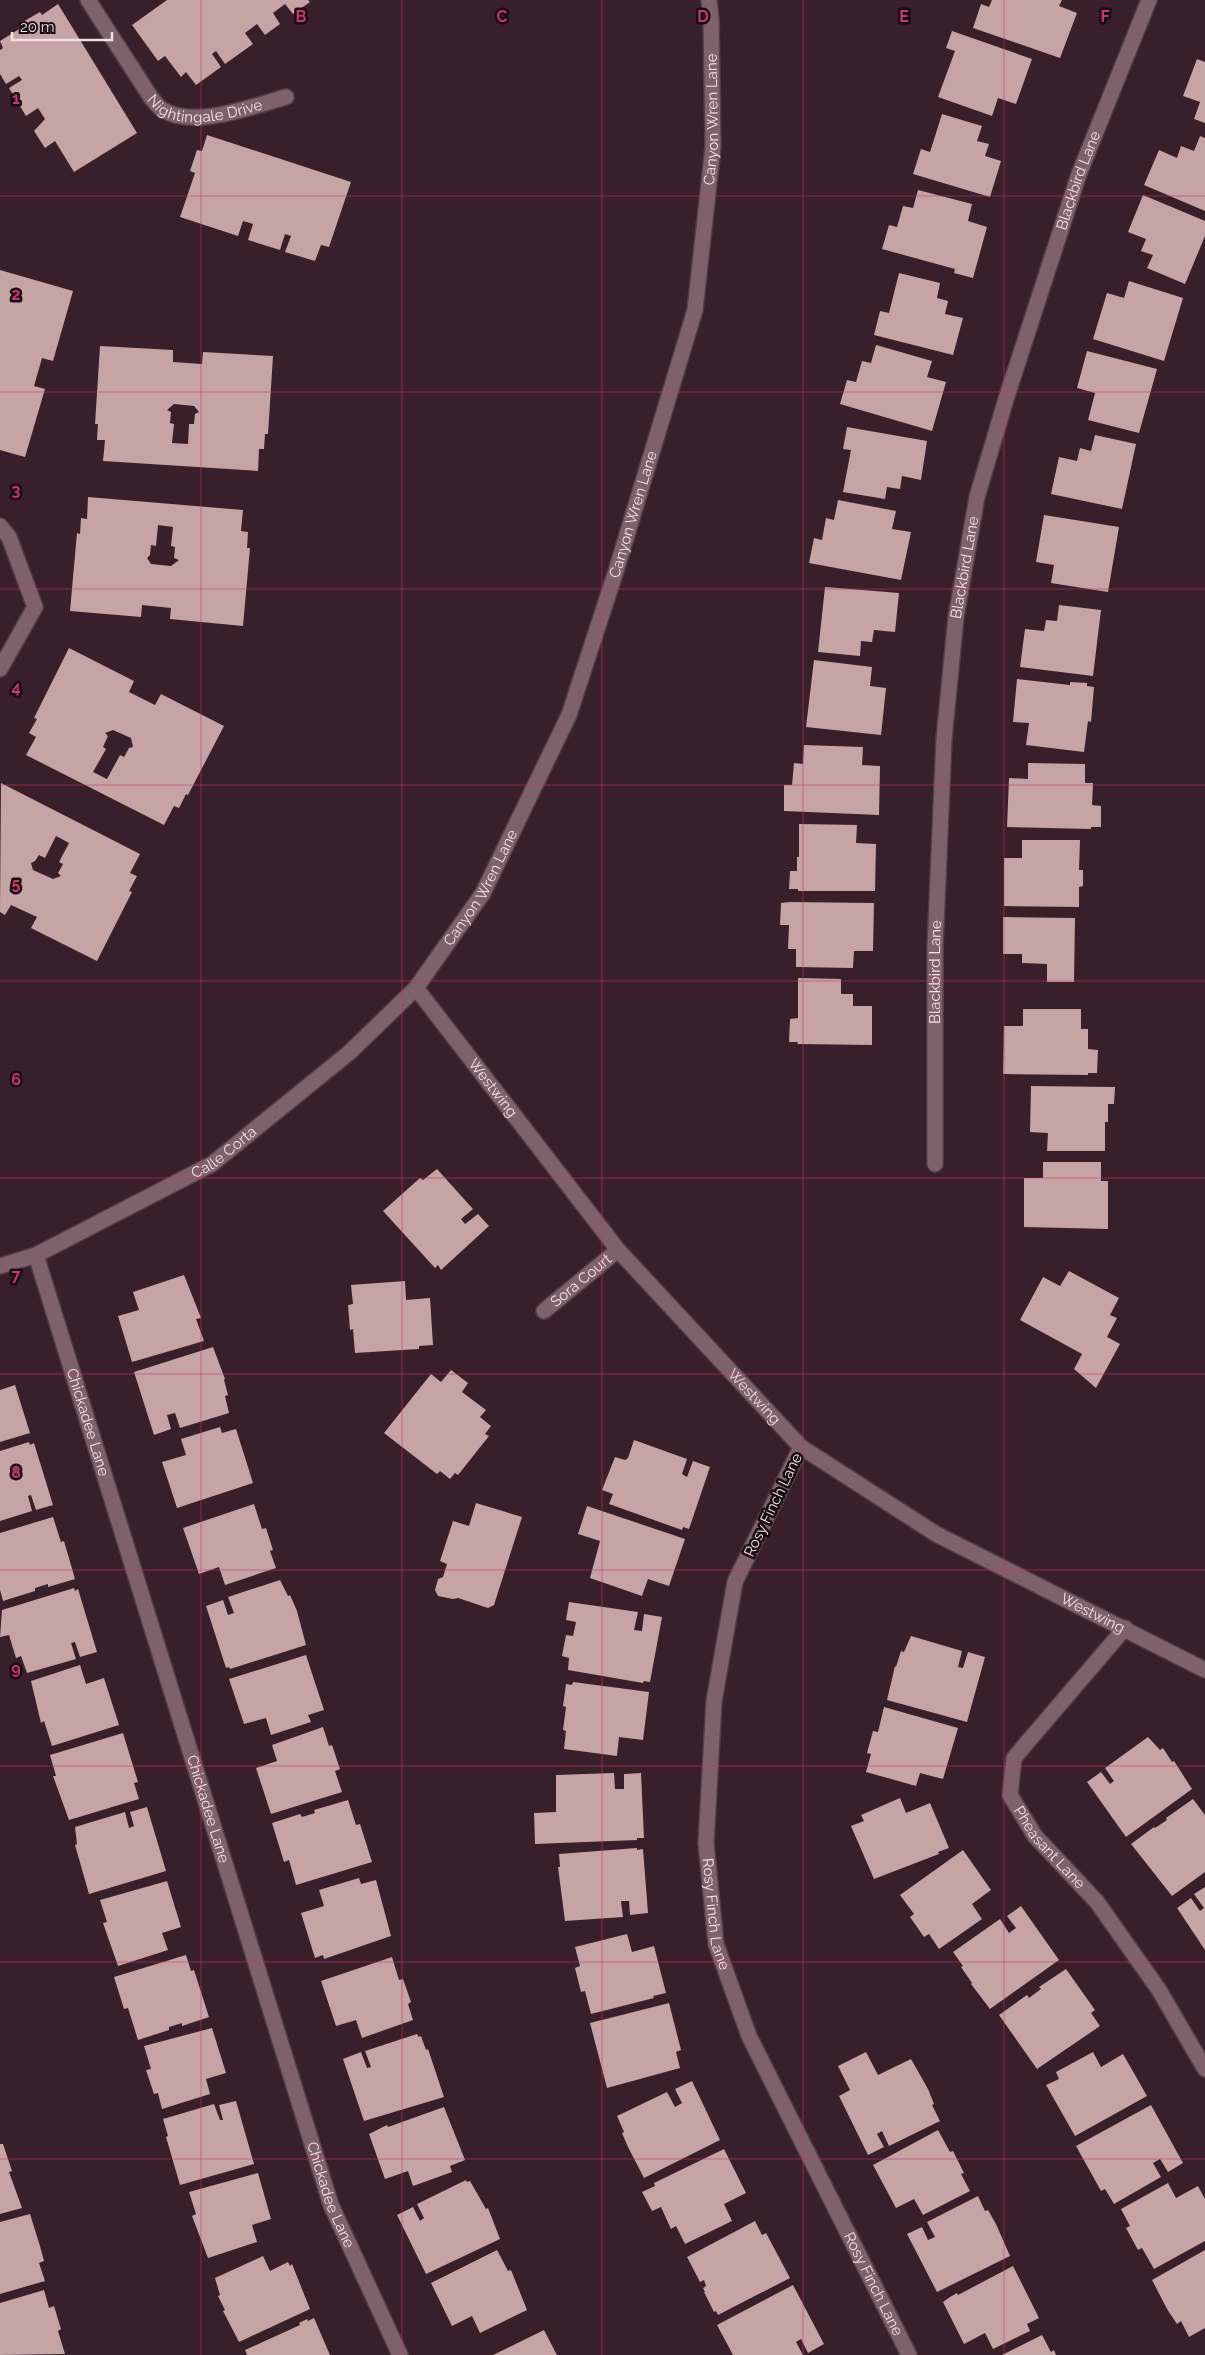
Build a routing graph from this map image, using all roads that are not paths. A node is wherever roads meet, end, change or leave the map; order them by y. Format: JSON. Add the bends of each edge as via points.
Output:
{"nodes":[{"id":1,"x":88,"y":0,"type":"edge"},
{"id":2,"x":709,"y":0,"type":"edge"},
{"id":3,"x":1149,"y":0,"type":"edge"},
{"id":4,"x":286,"y":97,"type":"dead end"},
{"id":5,"x":0,"y":526,"type":"edge"},
{"id":6,"x":0,"y":668,"type":"edge"},
{"id":7,"x":416,"y":988,"type":"junction"},
{"id":8,"x":936,"y":1164,"type":"dead end"},
{"id":9,"x":618,"y":1250,"type":"junction"},
{"id":10,"x":36,"y":1256,"type":"junction"},
{"id":11,"x":0,"y":1266,"type":"edge"},
{"id":12,"x":544,"y":1311,"type":"dead end"},
{"id":13,"x":802,"y":1447,"type":"junction"},
{"id":14,"x":1125,"y":1628,"type":"junction"},
{"id":15,"x":1205,"y":1670,"type":"edge"},
{"id":16,"x":1205,"y":2069,"type":"edge"},
{"id":17,"x":400,"y":2355,"type":"edge"},
{"id":18,"x":909,"y":2355,"type":"edge"}],
"edges":[{"from":1,"to":4,"type":"street","name":"Nightingale Drive","via":[[162,110],[179,116],[207,117]]},
{"from":2,"to":7,"type":"street","name":"Canyon Wren Lane","via":[[712,147],[695,310],[569,715],[483,893]]},
{"from":3,"to":8,"type":"street","name":"Blackbird Lane","via":[[1079,174],[977,497],[956,617],[944,739],[936,948]]},
{"from":5,"to":6,"type":"street","via":[[8,537],[35,607]]},
{"from":7,"to":9,"type":"street","name":"Westwing"},
{"from":7,"to":10,"type":"street","name":"Calle Corta","via":[[350,1052],[212,1164]]},
{"from":9,"to":12,"type":"street","name":"Sora Court"},
{"from":9,"to":13,"type":"street","name":"Westwing"},
{"from":10,"to":11,"type":"street","name":"Calle Corta"},
{"from":10,"to":17,"type":"street","name":"Chickadee Lane","via":[[331,2205]]},
{"from":13,"to":14,"type":"street","name":"Westwing","via":[[936,1534]]},
{"from":13,"to":18,"type":"street","name":"Rosy Finch Lane","via":[[735,1582],[717,1682],[706,1843],[716,1944],[749,2036]]},
{"from":14,"to":15,"type":"street","name":"Westwing"},
{"from":14,"to":16,"type":"street","name":"Pheasant Lane","via":[[1014,1758],[1010,1795],[1035,1836],[1097,1902],[1154,1982]]}]}
